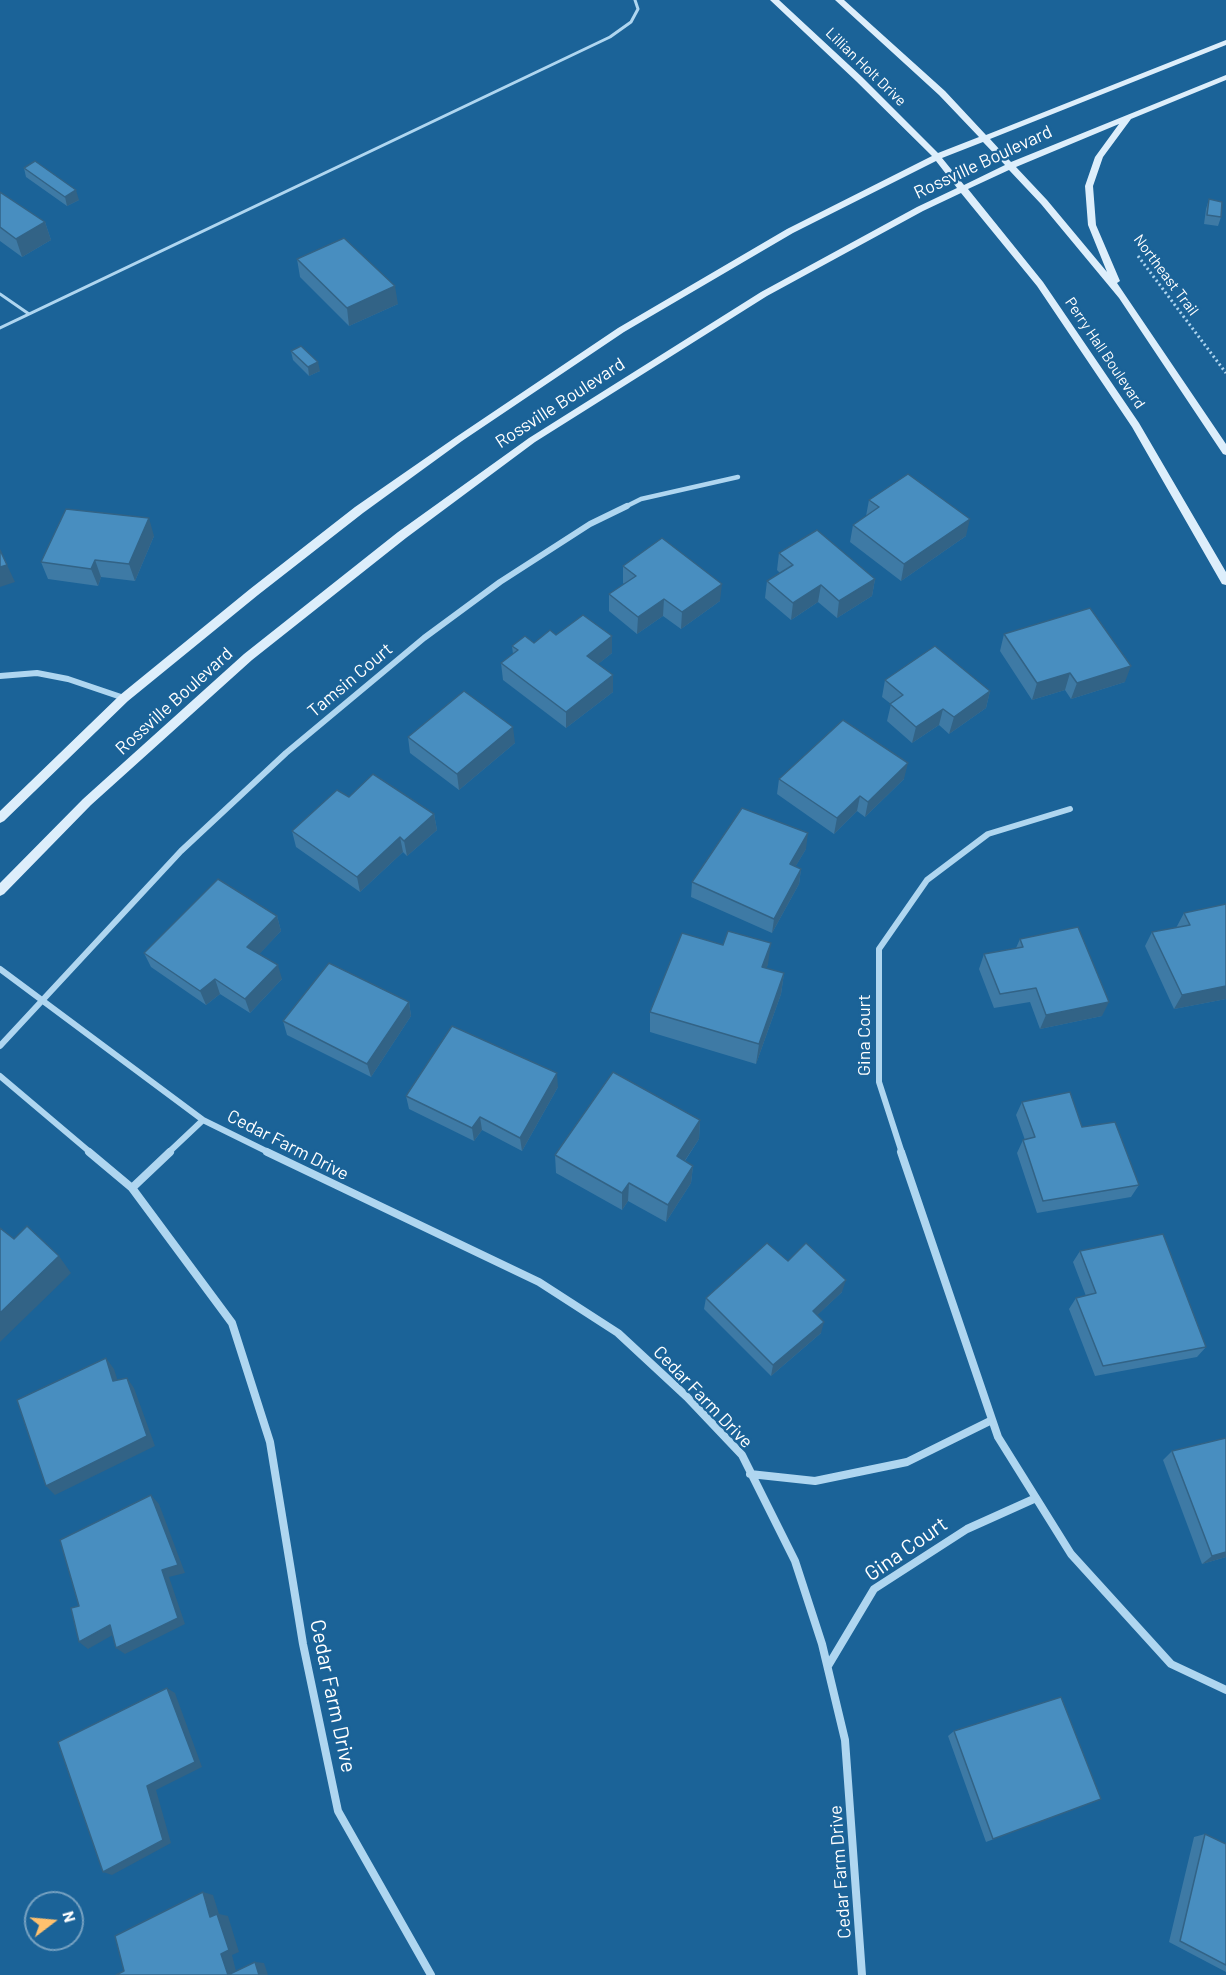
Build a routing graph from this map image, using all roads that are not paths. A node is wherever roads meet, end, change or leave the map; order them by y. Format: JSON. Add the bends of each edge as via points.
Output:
{"nodes":[{"id":1,"x":635,"y":0,"type":"edge"},
{"id":2,"x":774,"y":0,"type":"edge"},
{"id":3,"x":839,"y":0,"type":"edge"},
{"id":4,"x":1226,"y":42,"type":"edge"},
{"id":5,"x":1226,"y":77,"type":"edge"},
{"id":6,"x":1129,"y":115,"type":"junction"},
{"id":7,"x":985,"y":137,"type":"junction"},
{"id":8,"x":937,"y":158,"type":"junction"},
{"id":9,"x":1011,"y":165,"type":"junction"},
{"id":10,"x":963,"y":187,"type":"junction"},
{"id":11,"x":0,"y":294,"type":"edge"},
{"id":12,"x":1122,"y":296,"type":"junction"},
{"id":13,"x":29,"y":314,"type":"junction"},
{"id":14,"x":0,"y":328,"type":"edge"},
{"id":15,"x":1226,"y":452,"type":"edge"},
{"id":16,"x":738,"y":477,"type":"dead end"},
{"id":17,"x":1226,"y":581,"type":"edge"},
{"id":18,"x":0,"y":676,"type":"edge"},
{"id":19,"x":124,"y":698,"type":"junction"},
{"id":20,"x":1070,"y":809,"type":"dead end"},
{"id":21,"x":0,"y":818,"type":"edge"},
{"id":22,"x":0,"y":891,"type":"edge"},
{"id":23,"x":0,"y":969,"type":"edge"},
{"id":24,"x":44,"y":1001,"type":"junction"},
{"id":25,"x":0,"y":1046,"type":"edge"},
{"id":26,"x":0,"y":1076,"type":"edge"},
{"id":27,"x":203,"y":1120,"type":"junction"},
{"id":28,"x":132,"y":1188,"type":"junction"},
{"id":29,"x":992,"y":1420,"type":"junction"},
{"id":30,"x":750,"y":1474,"type":"junction"},
{"id":31,"x":1036,"y":1498,"type":"junction"},
{"id":32,"x":828,"y":1666,"type":"junction"},
{"id":33,"x":1226,"y":1690,"type":"edge"},
{"id":34,"x":431,"y":1975,"type":"edge"},
{"id":35,"x":862,"y":1975,"type":"edge"}],
"edges":[{"from":1,"to":13,"type":"lane","via":[[638,9],[631,22],[610,37]]},
{"from":2,"to":8,"type":"main road","name":"Lillian Holt Drive"},
{"from":3,"to":7,"type":"main road","name":"Lillian Holt Drive","via":[[911,63]]},
{"from":4,"to":7,"type":"main road","name":"Rossville Boulevard"},
{"from":5,"to":6,"type":"main road","name":"Rossville Boulevard"},
{"from":6,"to":9,"type":"main road","name":"Rossville Boulevard"},
{"from":6,"to":12,"type":"main road","via":[[1099,158],[1089,186],[1092,225]]},
{"from":7,"to":8,"type":"main road","name":"Rossville Boulevard"},
{"from":7,"to":9,"type":"main road"},
{"from":8,"to":10,"type":"main road","name":"Perry Hall Boulevard"},
{"from":8,"to":19,"type":"main road","name":"Rossville Boulevard","via":[[850,199],[732,263],[542,381],[359,510]]},
{"from":9,"to":10,"type":"main road","name":"Rossville Boulevard"},
{"from":9,"to":12,"type":"main road"},
{"from":10,"to":17,"type":"main road","name":"Perry Hall Boulevard","via":[[1084,346],[1172,483]]},
{"from":10,"to":22,"type":"main road","name":"Rossville Boulevard","via":[[754,300],[470,483],[248,657],[94,795]]},
{"from":11,"to":13,"type":"lane"},
{"from":12,"to":15,"type":"main road"},
{"from":13,"to":14,"type":"lane"},
{"from":16,"to":24,"type":"street","name":"Tamsin Court","via":[[641,499],[590,524],[500,582],[424,638],[286,753],[181,851]]},
{"from":18,"to":19,"type":"street","via":[[37,673]]},
{"from":19,"to":21,"type":"main road","name":"Rossville Boulevard"},
{"from":20,"to":29,"type":"street","name":"Gina Court","via":[[988,834],[927,880],[879,949],[879,1082]]},
{"from":23,"to":24,"type":"street","name":"Cedar Farm Drive"},
{"from":24,"to":25,"type":"street","name":"Tamsin Court"},
{"from":24,"to":27,"type":"street","name":"Cedar Farm Drive"},
{"from":26,"to":28,"type":"street","name":"Cedar Farm Drive"},
{"from":27,"to":28,"type":"street","name":"Cedar Farm Drive"},
{"from":27,"to":30,"type":"street","name":"Cedar Farm Drive","via":[[539,1282],[598,1320],[618,1333],[687,1397],[742,1455]]},
{"from":28,"to":34,"type":"street","name":"Cedar Farm Drive","via":[[232,1323],[270,1442],[303,1644],[338,1811]]},
{"from":29,"to":30,"type":"street","via":[[907,1462],[815,1480]]},
{"from":29,"to":31,"type":"street","name":"Gina Court","via":[[998,1437]]},
{"from":30,"to":32,"type":"street","name":"Cedar Farm Drive","via":[[795,1561]]},
{"from":31,"to":32,"type":"street","name":"Gina Court","via":[[967,1528],[874,1589]]},
{"from":31,"to":33,"type":"street","name":"Gina Court","via":[[1071,1554],[1171,1664]]},
{"from":32,"to":35,"type":"street","name":"Cedar Farm Drive","via":[[845,1740]]}]}
